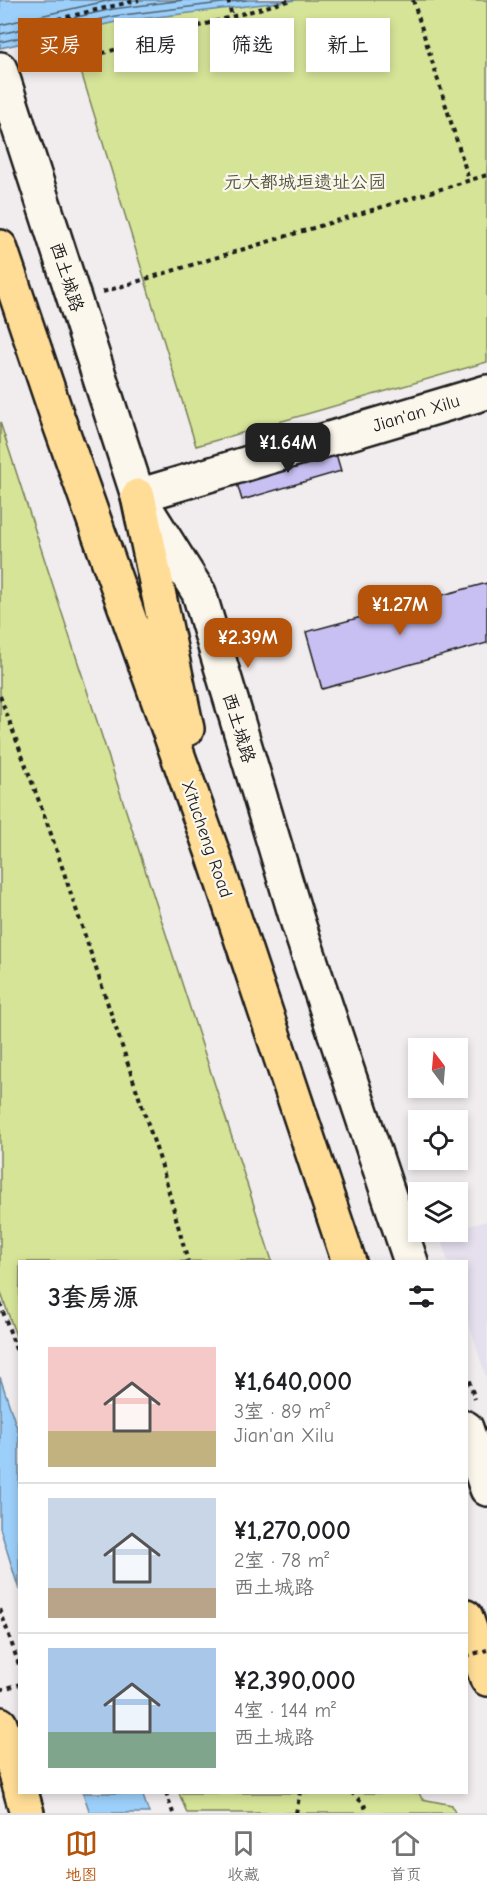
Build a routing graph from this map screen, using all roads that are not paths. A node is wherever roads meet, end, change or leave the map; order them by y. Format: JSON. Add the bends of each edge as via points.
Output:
{"nodes":[{"id":1,"x":0,"y":69,"type":"edge"},
{"id":2,"x":0,"y":247,"type":"edge"},
{"id":3,"x":487,"y":392,"type":"edge"},
{"id":4,"x":138,"y":496,"type":"junction"},
{"id":5,"x":213,"y":854,"type":"junction"},
{"id":6,"x":348,"y":1260,"type":"edge"},
{"id":7,"x":410,"y":1260,"type":"edge"},
{"id":8,"x":468,"y":1434,"type":"edge"},
{"id":9,"x":487,"y":1489,"type":"edge"},
{"id":10,"x":468,"y":1623,"type":"edge"},
{"id":11,"x":487,"y":1679,"type":"edge"},
{"id":12,"x":0,"y":1724,"type":"edge"},
{"id":13,"x":18,"y":1781,"type":"edge"},
{"id":14,"x":22,"y":1794,"type":"edge"},
{"id":15,"x":27,"y":1813,"type":"edge"}],
"edges":[{"from":1,"to":4,"type":"street","name":"西土城路"},
{"from":2,"to":5,"type":"highway","name":"Xitucheng Road"},
{"from":3,"to":4,"type":"street","name":"Jian'an Xilu"},
{"from":4,"to":5,"type":"highway"},
{"from":4,"to":7,"type":"street","name":"西土城路","via":[[199,592],[298,923]]},
{"from":5,"to":6,"type":"highway","name":"Xitucheng Road"},
{"from":8,"to":9,"type":"street"},
{"from":10,"to":11,"type":"highway"},
{"from":12,"to":13,"type":"highway"},
{"from":14,"to":15,"type":"highway"}]}
